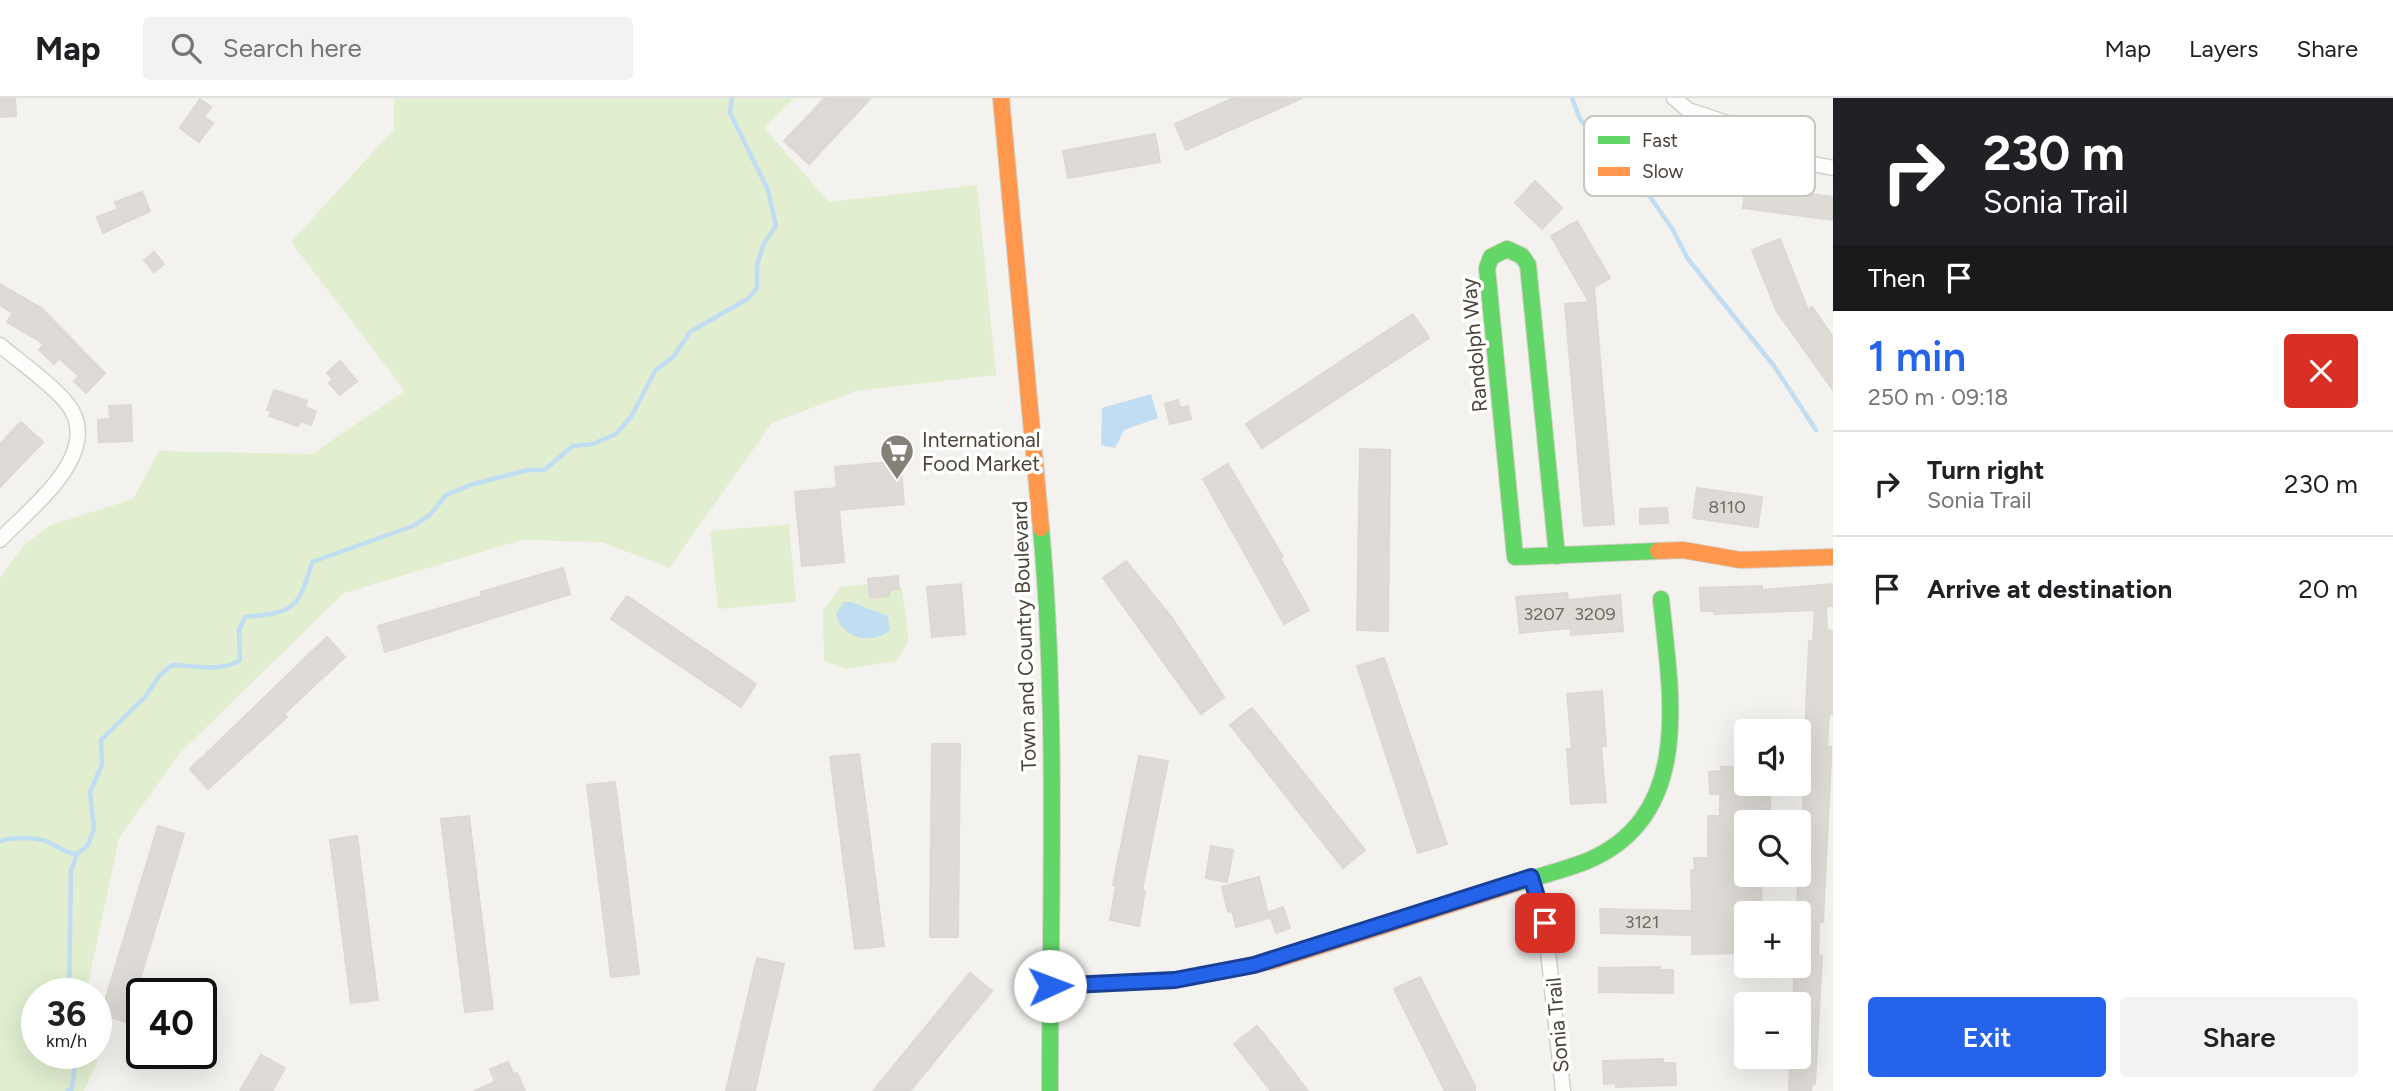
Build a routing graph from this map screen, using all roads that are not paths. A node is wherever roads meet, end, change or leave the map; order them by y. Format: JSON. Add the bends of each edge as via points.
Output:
{"nodes":[{"id":1,"x":1001,"y":98,"type":"edge"},
{"id":2,"x":1674,"y":98,"type":"edge"},
{"id":3,"x":1706,"y":116,"type":"edge"},
{"id":4,"x":1815,"y":165,"type":"edge"},
{"id":5,"x":1833,"y":168,"type":"edge"},
{"id":6,"x":0,"y":345,"type":"edge"},
{"id":7,"x":0,"y":540,"type":"edge"},
{"id":8,"x":1557,"y":556,"type":"junction"},
{"id":9,"x":1833,"y":556,"type":"edge"},
{"id":10,"x":1661,"y":599,"type":"dead end"},
{"id":11,"x":1531,"y":877,"type":"junction"},
{"id":12,"x":1050,"y":986,"type":"junction"},
{"id":13,"x":1050,"y":1091,"type":"edge"},
{"id":14,"x":1563,"y":1091,"type":"edge"}],
"edges":[{"from":1,"to":12,"type":"street","name":"Town and Country Boulevard","via":[[1049,621]]},
{"from":2,"to":3,"type":"street","via":[[1688,110]]},
{"from":4,"to":5,"type":"street"},
{"from":6,"to":7,"type":"street","via":[[66,403],[75,418],[78,441],[69,466]]},
{"from":8,"to":8,"type":"street","name":"Randolph Way","via":[[1528,265],[1522,256],[1507,249],[1491,257],[1487,268],[1516,557]]},
{"from":8,"to":9,"type":"street","name":"Randolph Way","via":[[1683,550],[1740,559]]},
{"from":10,"to":11,"type":"street","via":[[1672,730],[1664,784],[1633,832],[1613,848]]},
{"from":11,"to":12,"type":"street","via":[[1262,964],[1166,981]]},
{"from":11,"to":14,"type":"street","name":"Sonia Trail","via":[[1545,923]]},
{"from":12,"to":13,"type":"street","name":"Town and Country Boulevard"}]}
